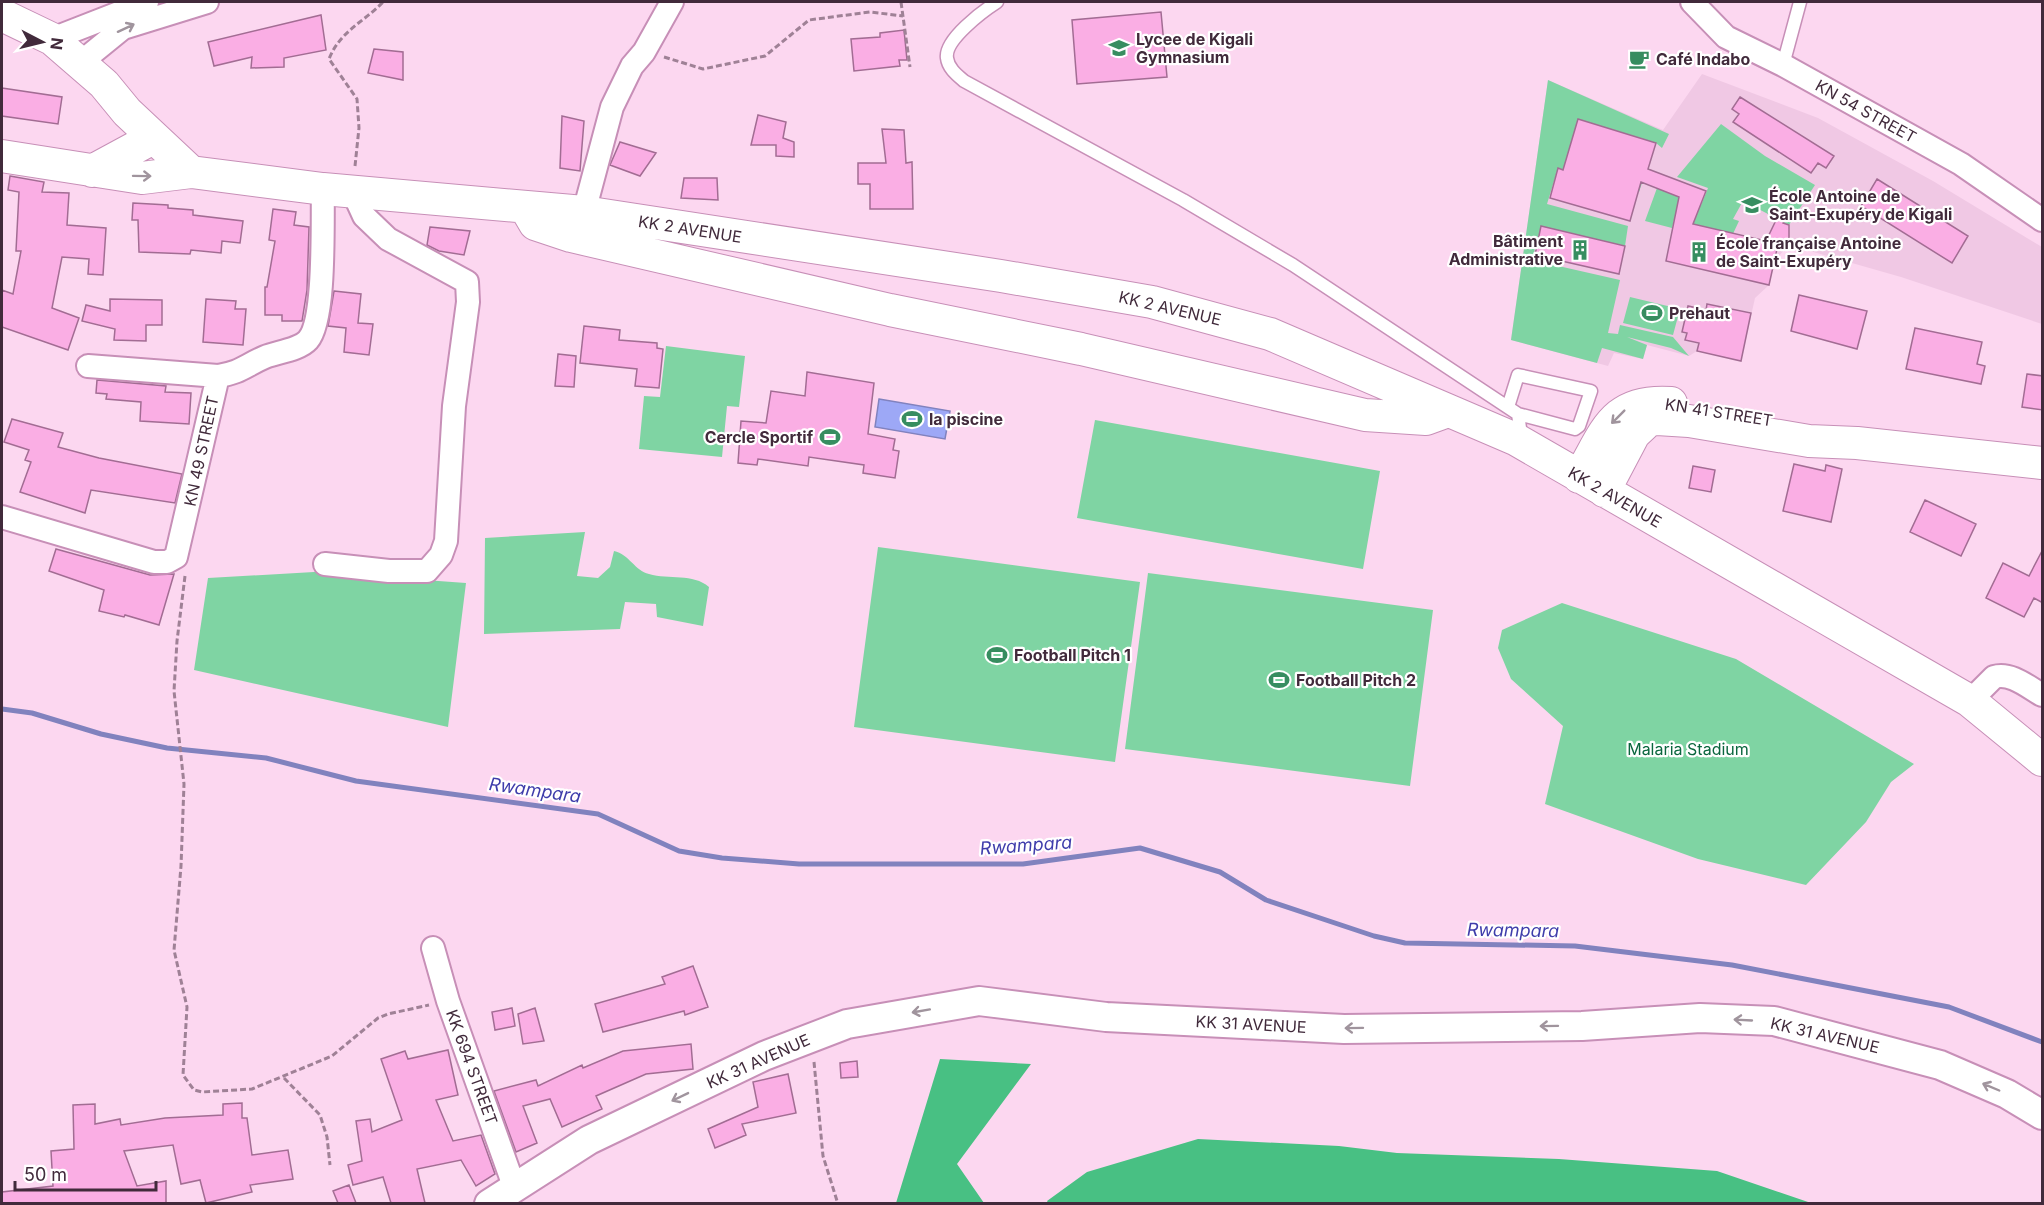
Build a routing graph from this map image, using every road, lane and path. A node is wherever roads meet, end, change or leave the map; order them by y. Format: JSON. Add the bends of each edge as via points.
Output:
{"nodes":[{"id":1,"x":147,"y":2,"type":"edge"},
{"id":2,"x":207,"y":2,"type":"edge"},
{"id":3,"x":383,"y":2,"type":"edge"},
{"id":4,"x":672,"y":2,"type":"edge"},
{"id":5,"x":901,"y":2,"type":"edge"},
{"id":6,"x":997,"y":2,"type":"edge"},
{"id":7,"x":1692,"y":2,"type":"edge"},
{"id":8,"x":1800,"y":2,"type":"edge"},
{"id":9,"x":2,"y":15,"type":"edge"},
{"id":10,"x":903,"y":16,"type":"junction"},
{"id":11,"x":52,"y":39,"type":"junction"},
{"id":12,"x":644,"y":52,"type":"junction"},
{"id":13,"x":80,"y":63,"type":"junction"},
{"id":14,"x":1783,"y":65,"type":"junction"},
{"id":15,"x":910,"y":67,"type":"dead end"},
{"id":16,"x":153,"y":138,"type":"junction"},
{"id":17,"x":2,"y":156,"type":"edge"},
{"id":18,"x":92,"y":171,"type":"junction"},
{"id":19,"x":191,"y":172,"type":"junction"},
{"id":20,"x":338,"y":190,"type":"junction"},
{"id":21,"x":524,"y":207,"type":"junction"},
{"id":22,"x":584,"y":212,"type":"junction"},
{"id":23,"x":2043,"y":220,"type":"edge"},
{"id":24,"x":88,"y":366,"type":"dead end"},
{"id":25,"x":218,"y":376,"type":"junction"},
{"id":26,"x":1448,"y":411,"type":"junction"},
{"id":27,"x":1514,"y":420,"type":"junction"},
{"id":28,"x":2043,"y":463,"type":"edge"},
{"id":29,"x":1592,"y":484,"type":"junction"},
{"id":30,"x":2,"y":518,"type":"edge"},
{"id":31,"x":172,"y":559,"type":"junction"},
{"id":32,"x":325,"y":564,"type":"dead end"},
{"id":33,"x":2043,"y":695,"type":"edge"},
{"id":34,"x":1970,"y":701,"type":"junction"},
{"id":35,"x":2043,"y":760,"type":"edge"},
{"id":36,"x":433,"y":948,"type":"dead end"},
{"id":37,"x":448,"y":1000,"type":"junction"},
{"id":38,"x":813,"y":1054,"type":"dead end"},
{"id":39,"x":284,"y":1078,"type":"junction"},
{"id":40,"x":2043,"y":1115,"type":"edge"},
{"id":41,"x":330,"y":1165,"type":"dead end"},
{"id":42,"x":514,"y":1186,"type":"junction"},
{"id":43,"x":489,"y":1203,"type":"edge"},
{"id":44,"x":838,"y":1203,"type":"edge"}],
"edges":[{"from":1,"to":11,"type":"street"},
{"from":13,"to":2,"type":"street","one_way":true,"via":[[123,28]]},
{"from":3,"to":20,"type":"path","via":[[344,34],[329,59],[357,99],[359,128]]},
{"from":4,"to":12,"type":"street"},
{"from":5,"to":10,"type":"path"},
{"from":6,"to":27,"type":"lane","via":[[954,38],[948,49],[951,69],[964,81],[1283,259]]},
{"from":7,"to":14,"type":"street","name":"KN 54 STREET","via":[[1725,37]]},
{"from":8,"to":14,"type":"lane"},
{"from":9,"to":11,"type":"main road"},
{"from":10,"to":12,"type":"path","via":[[870,12],[809,20],[765,56],[703,69]]},
{"from":10,"to":15,"type":"path"},
{"from":11,"to":13,"type":"main road"},
{"from":12,"to":22,"type":"street","via":[[632,66],[612,107]]},
{"from":13,"to":16,"type":"main road"},
{"from":14,"to":23,"type":"street","name":"KN 54 STREET","via":[[1961,164]]},
{"from":16,"to":18,"type":"main road"},
{"from":16,"to":19,"type":"main road"},
{"from":17,"to":18,"type":"main road","name":"KK 2 AVENUE"},
{"from":18,"to":19,"type":"main road","name":"KK 2 AVENUE","one_way":true,"via":[[142,178]]},
{"from":19,"to":20,"type":"main road","name":"KK 2 AVENUE"},
{"from":20,"to":21,"type":"main road","name":"KK 2 AVENUE"},
{"from":20,"to":25,"type":"street","name":"KN 49 STREET","via":[[316,324],[308,340],[258,360],[239,373]]},
{"from":20,"to":32,"type":"street","via":[[388,239],[467,282],[468,302],[454,406],[446,541],[441,555],[427,572]]},
{"from":21,"to":22,"type":"main road","name":"KK 2 AVENUE"},
{"from":21,"to":26,"type":"main road","via":[[535,224],[571,236],[890,310],[1092,351],[1365,416],[1417,419]]},
{"from":22,"to":26,"type":"main road","name":"KK 2 AVENUE","via":[[1001,276],[1198,312],[1270,334]]},
{"from":24,"to":25,"type":"street"},
{"from":25,"to":31,"type":"street","name":"KN 49 STREET","via":[[180,550]]},
{"from":26,"to":27,"type":"main road","name":"KK 2 AVENUE"},
{"from":27,"to":27,"type":"lane","via":[[1518,375],[1591,391],[1577,428]]},
{"from":27,"to":29,"type":"main road","name":"KK 2 AVENUE"},
{"from":28,"to":29,"type":"main road","name":"KN 41 STREET","via":[[1857,442],[1809,441],[1680,420],[1649,420]]},
{"from":29,"to":34,"type":"main road","name":"KK 2 AVENUE"},
{"from":30,"to":31,"type":"street","via":[[154,562]]},
{"from":31,"to":39,"type":"path","via":[[185,576],[174,691],[182,762],[183,838],[174,950],[187,1007],[183,1075],[194,1090],[202,1092],[252,1089]]},
{"from":33,"to":34,"type":"street","via":[[2014,678],[1999,675]]},
{"from":34,"to":35,"type":"main road","name":"KK 2 AVENUE"},
{"from":36,"to":37,"type":"street","name":"KK 694 STREET"},
{"from":37,"to":39,"type":"path","via":[[378,1018],[332,1056]]},
{"from":37,"to":42,"type":"street","name":"KK 694 STREET"},
{"from":38,"to":44,"type":"path","via":[[823,1156]]},
{"from":39,"to":41,"type":"path","via":[[320,1115]]},
{"from":40,"to":42,"type":"street","name":"KK 31 AVENUE","one_way":true,"via":[[2007,1094],[1940,1065],[1774,1021],[1700,1017],[1582,1026],[1344,1029],[1106,1017],[979,1001],[847,1024],[764,1056],[589,1140]]},
{"from":42,"to":43,"type":"street","name":"KK 31 AVENUE"}]}
